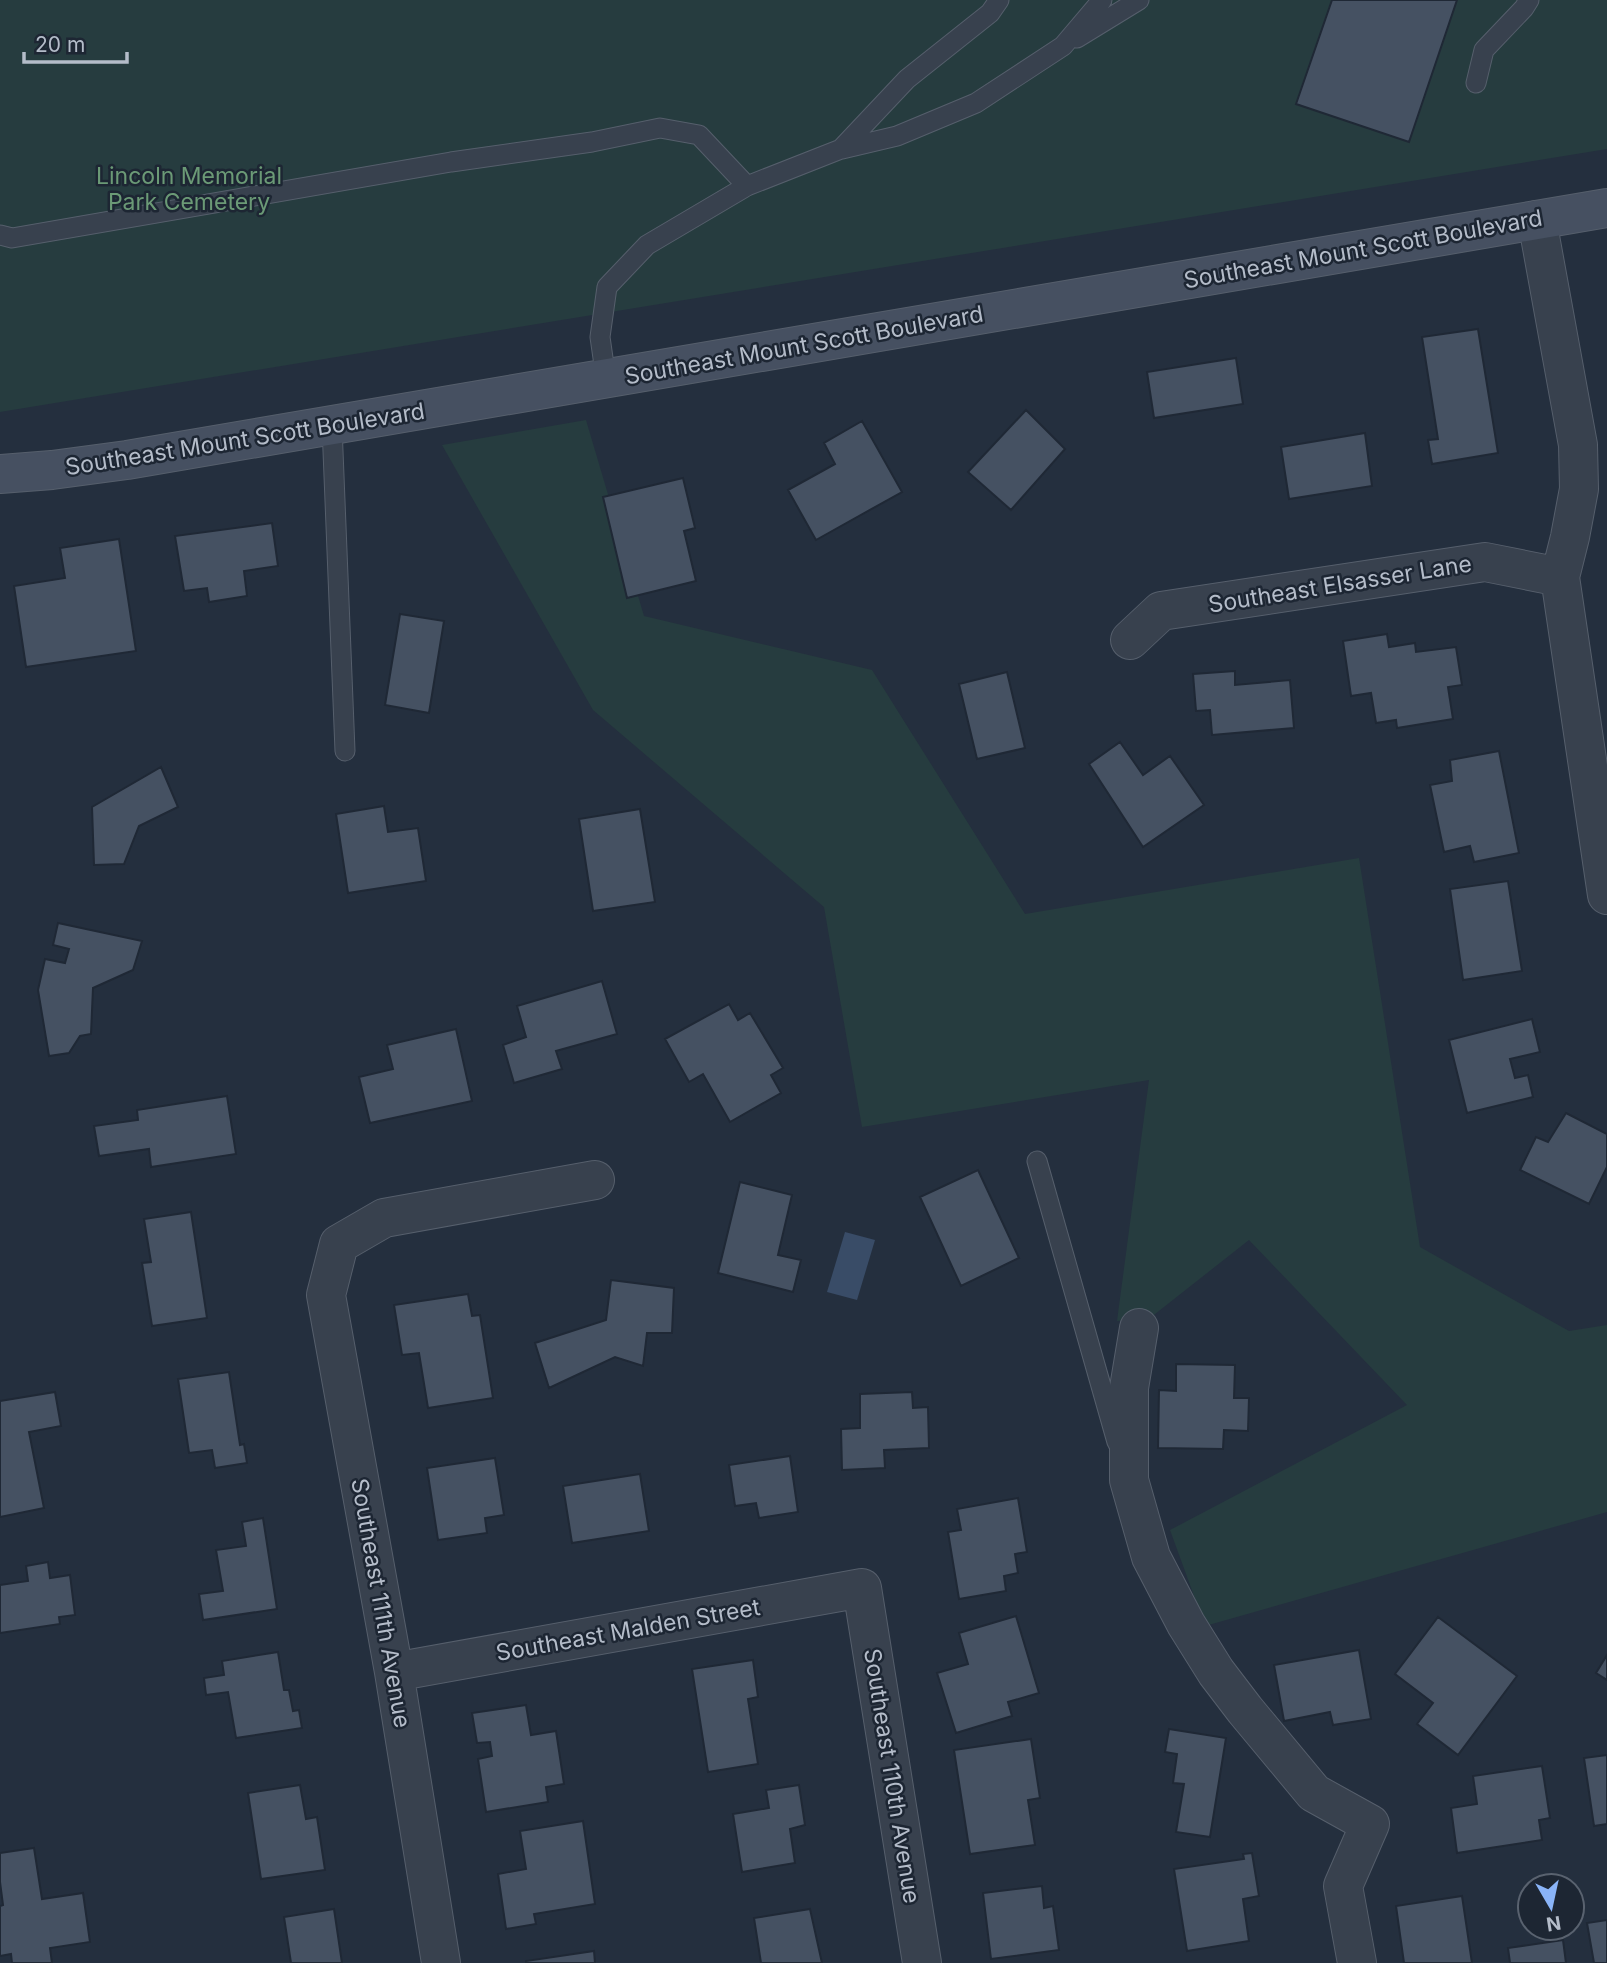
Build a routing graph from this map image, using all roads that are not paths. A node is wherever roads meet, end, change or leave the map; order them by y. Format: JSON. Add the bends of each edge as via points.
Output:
{"nodes":[{"id":1,"x":999,"y":0,"type":"edge"},
{"id":2,"x":1102,"y":0,"type":"edge"},
{"id":3,"x":1139,"y":0,"type":"edge"},
{"id":4,"x":1529,"y":0,"type":"edge"},
{"id":5,"x":1063,"y":46,"type":"junction"},
{"id":6,"x":1476,"y":83,"type":"dead end"},
{"id":7,"x":841,"y":149,"type":"junction"},
{"id":8,"x":747,"y":186,"type":"junction"},
{"id":9,"x":1607,"y":208,"type":"edge"},
{"id":10,"x":1536,"y":220,"type":"junction"},
{"id":11,"x":0,"y":235,"type":"edge"},
{"id":12,"x":606,"y":379,"type":"junction"},
{"id":13,"x":332,"y":426,"type":"junction"},
{"id":14,"x":0,"y":474,"type":"edge"},
{"id":15,"x":1560,"y":577,"type":"junction"},
{"id":16,"x":1130,"y":640,"type":"dead end"},
{"id":17,"x":345,"y":751,"type":"dead end"},
{"id":18,"x":1607,"y":895,"type":"edge"},
{"id":19,"x":1037,"y":1161,"type":"dead end"},
{"id":20,"x":595,"y":1180,"type":"dead end"},
{"id":21,"x":1139,"y":1328,"type":"dead end"},
{"id":22,"x":1129,"y":1480,"type":"junction"},
{"id":23,"x":862,"y":1588,"type":"joint"},
{"id":24,"x":394,"y":1672,"type":"junction"},
{"id":25,"x":441,"y":1963,"type":"edge"},
{"id":26,"x":922,"y":1963,"type":"edge"},
{"id":27,"x":1357,"y":1963,"type":"edge"}],
"edges":[{"from":1,"to":7,"type":"lane","via":[[990,13],[908,79]]},
{"from":2,"to":5,"type":"lane"},
{"from":3,"to":5,"type":"lane"},
{"from":4,"to":6,"type":"lane","via":[[1484,50]]},
{"from":5,"to":7,"type":"lane","via":[[976,103],[897,136]]},
{"from":7,"to":8,"type":"lane"},
{"from":8,"to":11,"type":"lane","via":[[699,135],[660,128],[12,237]]},
{"from":8,"to":12,"type":"lane","via":[[646,245],[607,287],[600,337]]},
{"from":9,"to":10,"type":"street","name":"Southeast Mount Scott Boulevard"},
{"from":10,"to":12,"type":"street","name":"Southeast Mount Scott Boulevard"},
{"from":10,"to":15,"type":"street","via":[[1578,445],[1579,489]]},
{"from":12,"to":13,"type":"street","name":"Southeast Mount Scott Boulevard"},
{"from":13,"to":14,"type":"street","name":"Southeast Mount Scott Boulevard","via":[[127,460]]},
{"from":13,"to":17,"type":"lane"},
{"from":15,"to":16,"type":"street","name":"Southeast Elsasser Lane","via":[[1485,562],[1161,611]]},
{"from":15,"to":18,"type":"street"},
{"from":19,"to":22,"type":"lane"},
{"from":20,"to":24,"type":"street","name":"Southeast 111th Avenue","via":[[384,1218],[340,1244],[326,1295]]},
{"from":21,"to":22,"type":"street","via":[[1129,1388]]},
{"from":22,"to":27,"type":"street","via":[[1152,1557],[1216,1672],[1314,1794],[1370,1824],[1343,1886]]},
{"from":23,"to":24,"type":"street","name":"Southeast Malden Street"},
{"from":23,"to":26,"type":"street","name":"Southeast 110th Avenue"},
{"from":24,"to":25,"type":"street","name":"Southeast 111th Avenue"}]}
